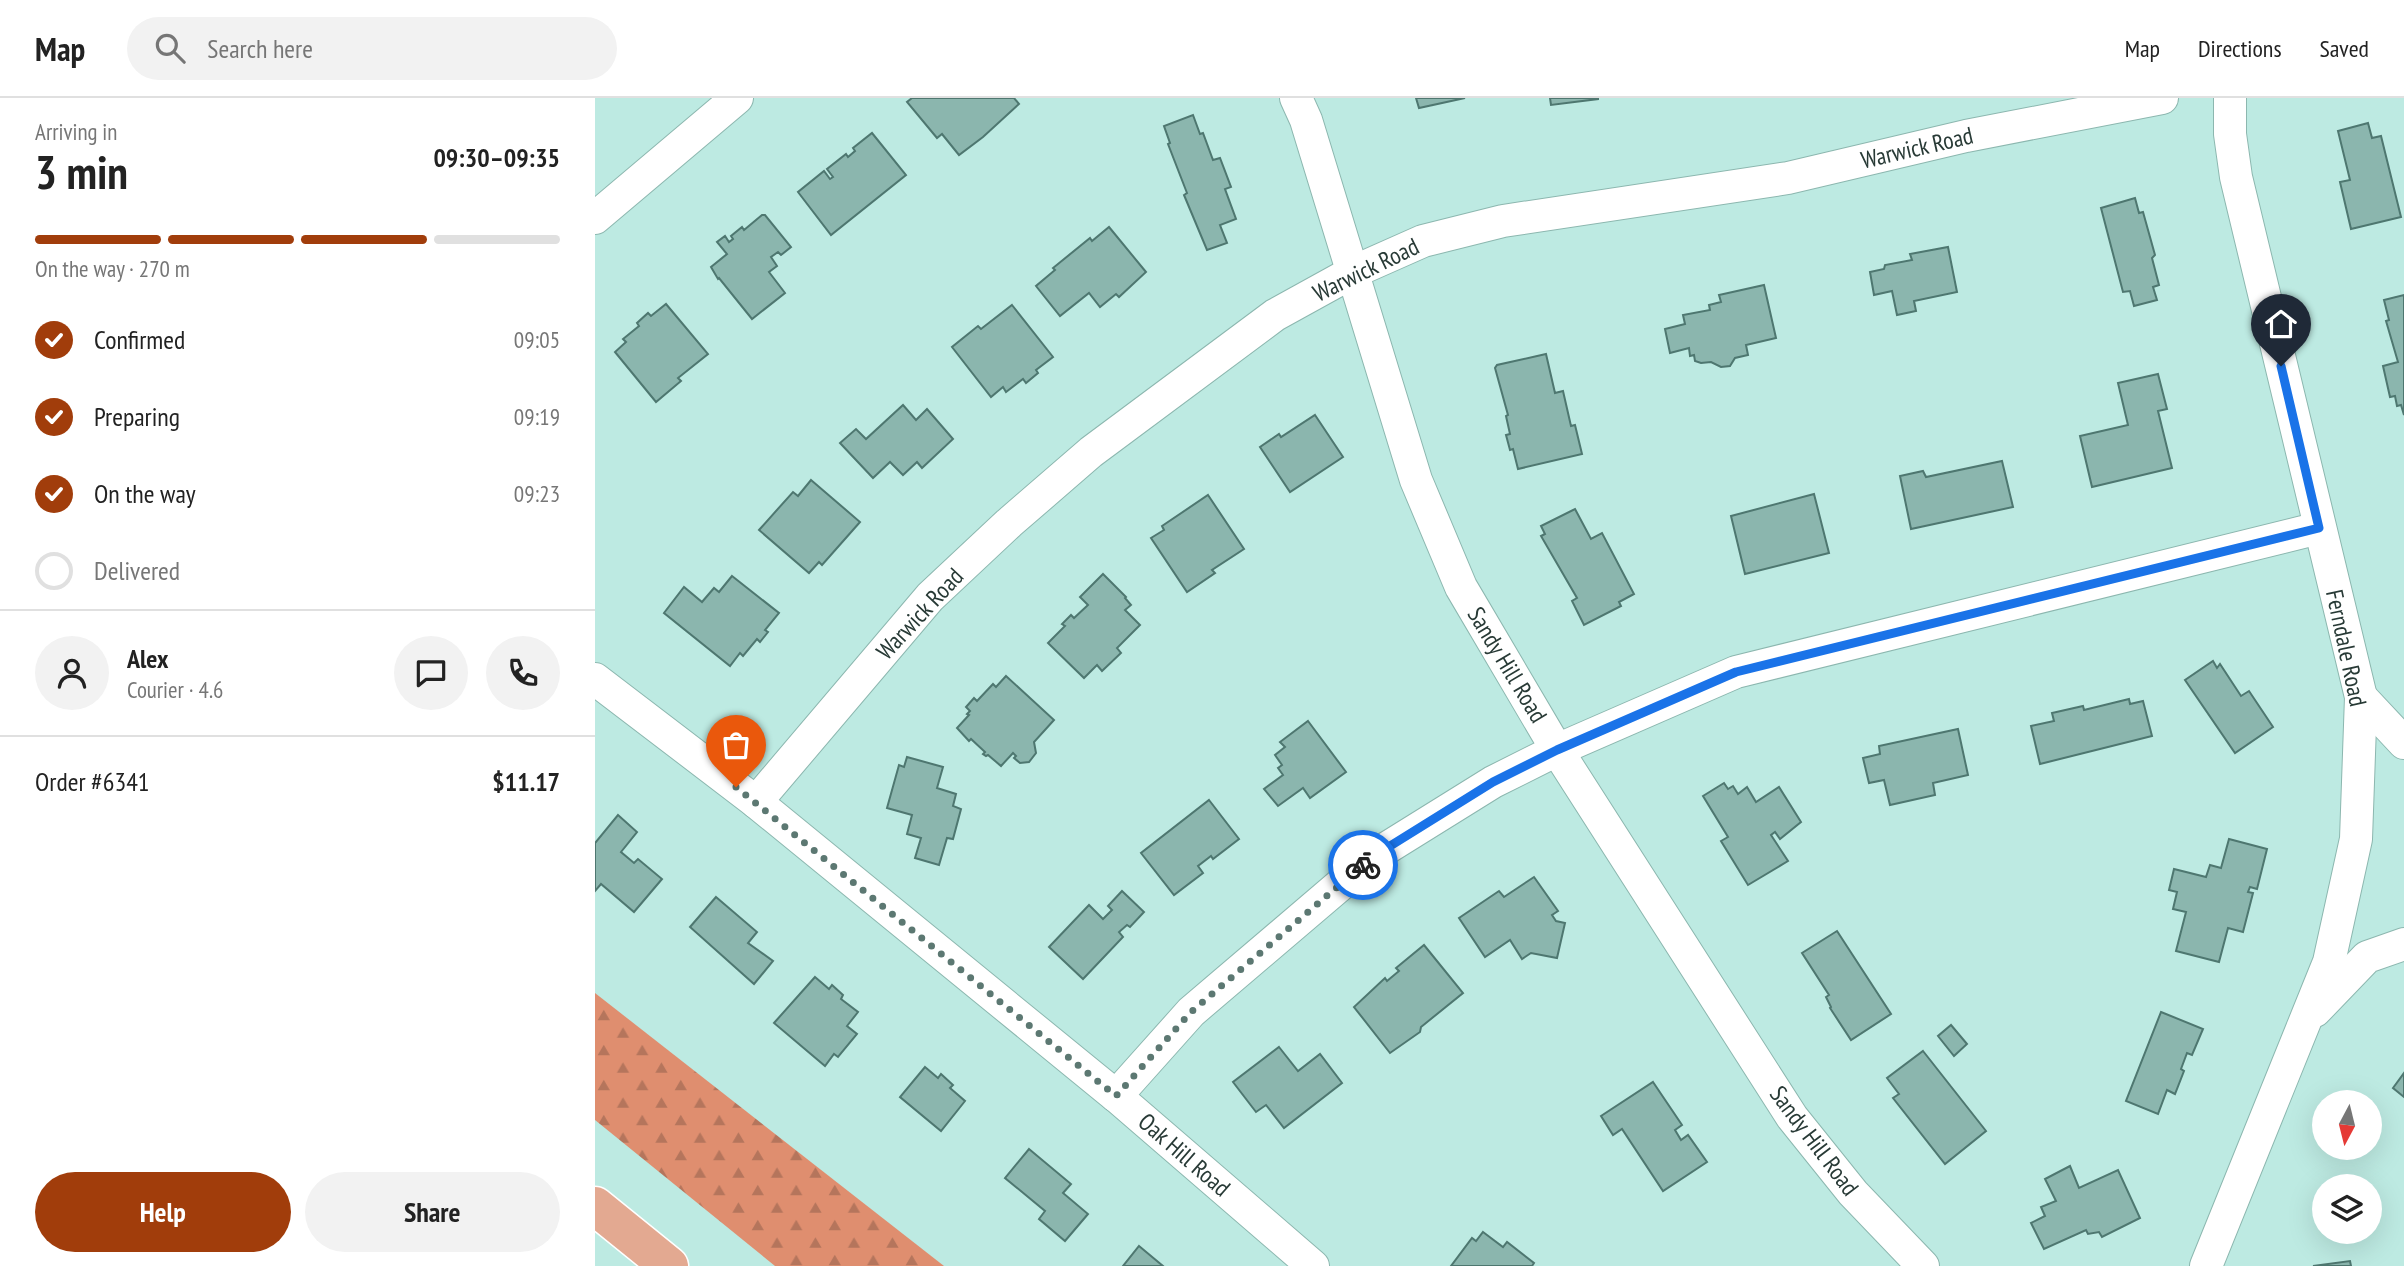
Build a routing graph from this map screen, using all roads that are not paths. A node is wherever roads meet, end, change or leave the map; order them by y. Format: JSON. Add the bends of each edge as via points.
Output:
{"nodes":[{"id":1,"x":737,"y":98,"type":"edge"},
{"id":2,"x":1296,"y":98,"type":"edge"},
{"id":3,"x":2162,"y":98,"type":"edge"},
{"id":4,"x":2230,"y":98,"type":"edge"},
{"id":5,"x":595,"y":218,"type":"edge"},
{"id":6,"x":1353,"y":272,"type":"junction"},
{"id":7,"x":2319,"y":528,"type":"junction"},
{"id":8,"x":595,"y":679,"type":"edge"},
{"id":9,"x":2361,"y":697,"type":"junction"},
{"id":10,"x":2404,"y":743,"type":"edge"},
{"id":11,"x":1557,"y":750,"type":"junction"},
{"id":12,"x":756,"y":802,"type":"junction"},
{"id":13,"x":2404,"y":944,"type":"edge"},
{"id":14,"x":2304,"y":1023,"type":"junction"},
{"id":15,"x":1116,"y":1096,"type":"junction"},
{"id":16,"x":595,"y":1206,"type":"edge"},
{"id":17,"x":669,"y":1266,"type":"edge"},
{"id":18,"x":1313,"y":1266,"type":"edge"},
{"id":19,"x":1923,"y":1266,"type":"edge"},
{"id":20,"x":2206,"y":1266,"type":"edge"}],
"edges":[{"from":1,"to":5,"type":"street"},
{"from":2,"to":6,"type":"street","name":"Sandy Hill Road"},
{"from":3,"to":6,"type":"street","name":"Warwick Road","via":[[1966,136],[1788,178],[1503,221],[1423,241]]},
{"from":4,"to":7,"type":"street","name":"Ferndale Road","via":[[2236,177]]},
{"from":6,"to":11,"type":"street","name":"Sandy Hill Road","via":[[1416,480],[1461,587]]},
{"from":6,"to":12,"type":"street","name":"Warwick Road","via":[[1275,315],[1091,452],[1009,523],[930,597]]},
{"from":7,"to":9,"type":"street","name":"Ferndale Road"},
{"from":7,"to":11,"type":"street","via":[[1736,672]]},
{"from":8,"to":12,"type":"street","name":"Oak Hill Road"},
{"from":9,"to":10,"type":"street"},
{"from":9,"to":14,"type":"street","name":"Ferndale Road","via":[[2356,839],[2329,962]]},
{"from":11,"to":15,"type":"street","via":[[1493,782],[1374,856],[1191,1012]]},
{"from":11,"to":19,"type":"street","name":"Sandy Hill Road","via":[[1792,1117],[1853,1193]]},
{"from":12,"to":15,"type":"street","name":"Oak Hill Road"},
{"from":13,"to":14,"type":"street","via":[[2367,957]]},
{"from":14,"to":20,"type":"street","name":"Ferndale Road"},
{"from":15,"to":18,"type":"street","name":"Oak Hill Road"},
{"from":16,"to":17,"type":"main road"}]}
